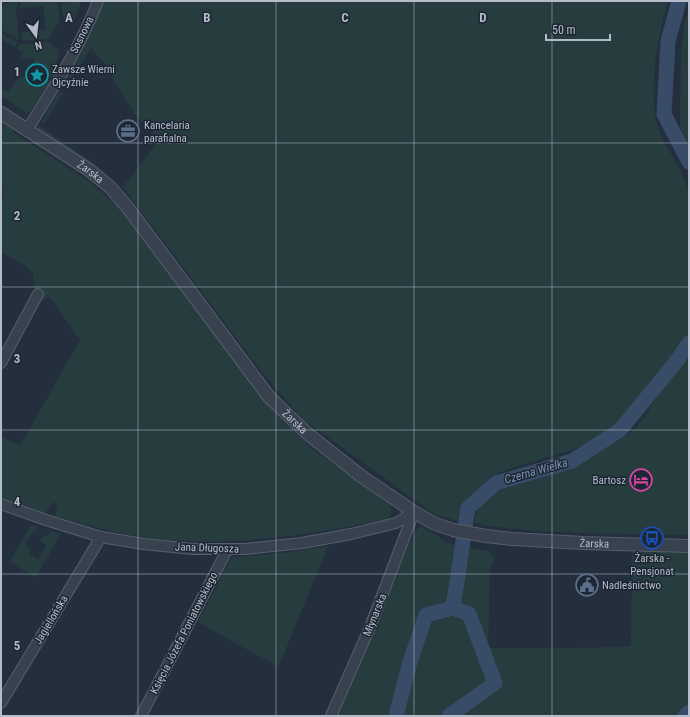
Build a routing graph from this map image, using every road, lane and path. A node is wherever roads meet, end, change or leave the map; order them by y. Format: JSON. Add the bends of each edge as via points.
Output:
{"nodes":[{"id":1,"x":98,"y":1,"type":"edge"},
{"id":2,"x":1,"y":113,"type":"edge"},
{"id":3,"x":27,"y":130,"type":"junction"},
{"id":4,"x":38,"y":294,"type":"dead end"},
{"id":5,"x":1,"y":363,"type":"edge"},
{"id":6,"x":1,"y":504,"type":"edge"},
{"id":7,"x":414,"y":512,"type":"junction"},
{"id":8,"x":101,"y":537,"type":"junction"},
{"id":9,"x":689,"y":546,"type":"edge"},
{"id":10,"x":227,"y":550,"type":"junction"},
{"id":11,"x":1,"y":703,"type":"edge"},
{"id":12,"x":142,"y":716,"type":"edge"},
{"id":13,"x":331,"y":716,"type":"edge"}],
"edges":[{"from":1,"to":3,"type":"street","name":"Sosnowa","via":[[74,53]]},
{"from":2,"to":3,"type":"street","name":"Żarska"},
{"from":3,"to":7,"type":"street","name":"Żarska","via":[[90,170],[114,192],[269,397],[285,414],[361,476]]},
{"from":4,"to":5,"type":"street"},
{"from":6,"to":8,"type":"street","name":"Jana Długosza"},
{"from":7,"to":9,"type":"street","name":"Żarska","via":[[433,523],[453,530],[486,536],[567,542]]},
{"from":7,"to":10,"type":"street","name":"Jana Długosza","via":[[396,523],[351,534],[302,543]]},
{"from":7,"to":13,"type":"street","name":"Młynarska","via":[[370,627]]},
{"from":8,"to":10,"type":"street","name":"Jana Długosza","via":[[163,547]]},
{"from":8,"to":11,"type":"street","name":"Jagiellońska"},
{"from":10,"to":12,"type":"street","name":"Księcia Józefa Poniatowskiego"}]}
